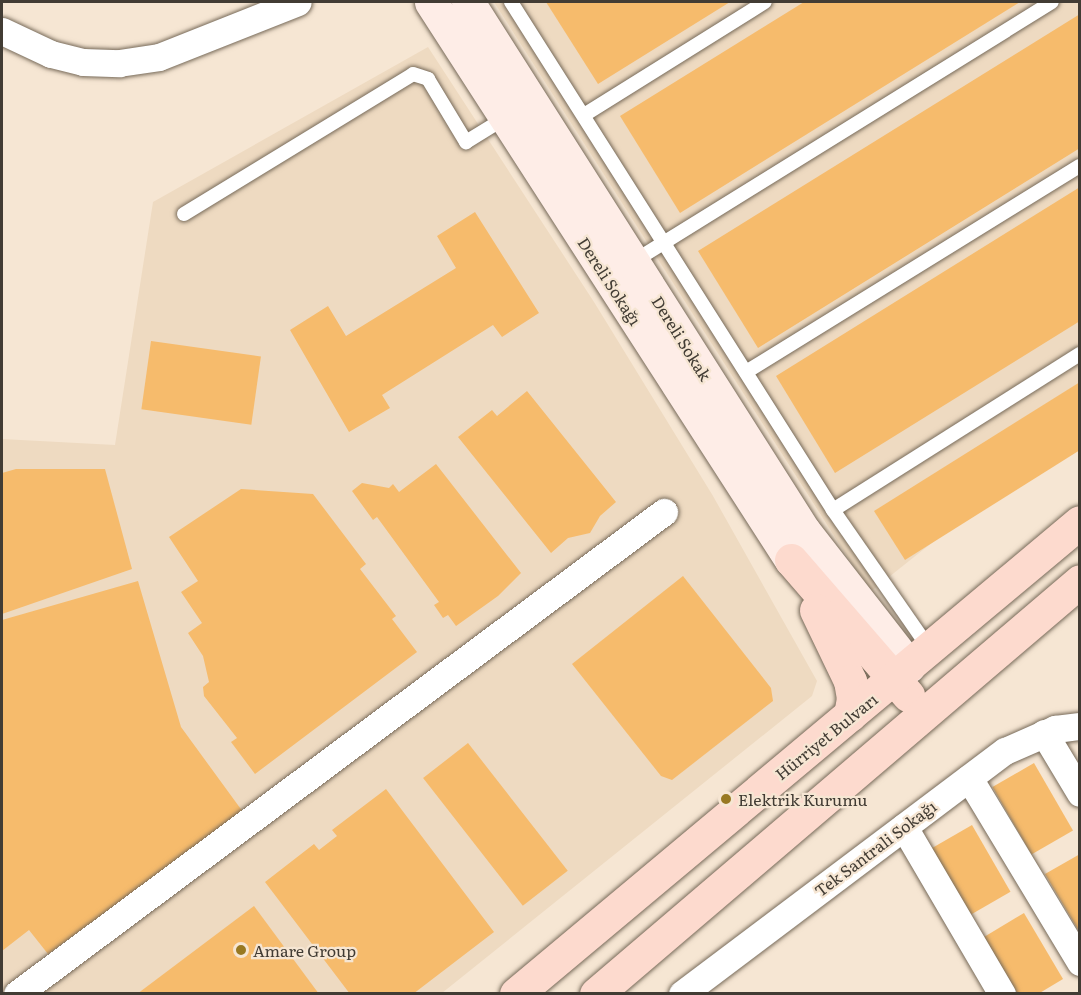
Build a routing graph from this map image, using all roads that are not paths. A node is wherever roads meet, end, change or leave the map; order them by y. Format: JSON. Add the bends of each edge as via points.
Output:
{"nodes":[{"id":1,"x":298,"y":2,"type":"edge"},
{"id":2,"x":431,"y":2,"type":"edge"},
{"id":3,"x":468,"y":2,"type":"edge"},
{"id":4,"x":512,"y":2,"type":"edge"},
{"id":5,"x":765,"y":2,"type":"edge"},
{"id":6,"x":1052,"y":2,"type":"edge"},
{"id":7,"x":2,"y":31,"type":"edge"},
{"id":8,"x":584,"y":115,"type":"junction"},
{"id":9,"x":505,"y":118,"type":"junction"},
{"id":10,"x":1080,"y":166,"type":"edge"},
{"id":11,"x":184,"y":214,"type":"dead end"},
{"id":12,"x":663,"y":241,"type":"junction"},
{"id":13,"x":621,"y":270,"type":"junction"},
{"id":14,"x":1080,"y":354,"type":"edge"},
{"id":15,"x":746,"y":372,"type":"junction"},
{"id":16,"x":833,"y":510,"type":"junction"},
{"id":17,"x":664,"y":512,"type":"dead end"},
{"id":18,"x":1080,"y":522,"type":"edge"},
{"id":19,"x":791,"y":560,"type":"junction"},
{"id":20,"x":1080,"y":581,"type":"edge"},
{"id":21,"x":910,"y":665,"type":"junction"},
{"id":22,"x":927,"y":712,"type":"junction"},
{"id":23,"x":850,"y":715,"type":"junction"},
{"id":24,"x":1080,"y":726,"type":"edge"},
{"id":25,"x":1044,"y":733,"type":"junction"},
{"id":26,"x":969,"y":778,"type":"junction"},
{"id":27,"x":1080,"y":793,"type":"edge"},
{"id":28,"x":904,"y":827,"type":"junction"},
{"id":29,"x":1080,"y":962,"type":"edge"},
{"id":30,"x":519,"y":992,"type":"edge"},
{"id":31,"x":17,"y":993,"type":"edge"},
{"id":32,"x":596,"y":993,"type":"edge"},
{"id":33,"x":682,"y":993,"type":"edge"},
{"id":34,"x":1002,"y":993,"type":"edge"}],
"edges":[{"from":1,"to":7,"type":"street","via":[[159,57],[119,63],[83,62],[51,54]]},
{"from":2,"to":9,"type":"street","name":"Dereli Sokağı"},
{"from":3,"to":13,"type":"street","name":"Dereli Sokak"},
{"from":4,"to":8,"type":"lane"},
{"from":5,"to":8,"type":"lane"},
{"from":6,"to":12,"type":"lane"},
{"from":8,"to":12,"type":"lane"},
{"from":9,"to":11,"type":"lane","via":[[466,142],[428,79],[408,75]]},
{"from":9,"to":13,"type":"street","name":"Dereli Sokağı"},
{"from":10,"to":15,"type":"lane"},
{"from":12,"to":13,"type":"lane"},
{"from":12,"to":15,"type":"lane"},
{"from":13,"to":19,"type":"street","name":"Dereli Sokağı"},
{"from":13,"to":21,"type":"street","name":"Dereli Sokak","via":[[804,531]]},
{"from":14,"to":16,"type":"lane"},
{"from":15,"to":16,"type":"lane"},
{"from":16,"to":21,"type":"lane"},
{"from":17,"to":31,"type":"street"},
{"from":18,"to":21,"type":"main road","name":"Hürriyet Bulvarı"},
{"from":19,"to":21,"type":"main road"},
{"from":19,"to":23,"type":"main road","via":[[841,659],[853,698]]},
{"from":20,"to":22,"type":"main road"},
{"from":21,"to":22,"type":"main road"},
{"from":21,"to":23,"type":"main road","name":"Hürriyet Bulvarı"},
{"from":22,"to":32,"type":"main road"},
{"from":23,"to":30,"type":"main road","name":"Hürriyet Bulvarı"},
{"from":24,"to":25,"type":"street","name":"Tek Santrali Sokağı"},
{"from":25,"to":26,"type":"street","name":"Tek Santrali Sokağı","via":[[1005,750]]},
{"from":25,"to":27,"type":"street"},
{"from":26,"to":28,"type":"street","name":"Tek Santrali Sokağı"},
{"from":26,"to":29,"type":"street"},
{"from":28,"to":33,"type":"street","name":"Tek Santrali Sokağı"},
{"from":28,"to":34,"type":"street"}]}
